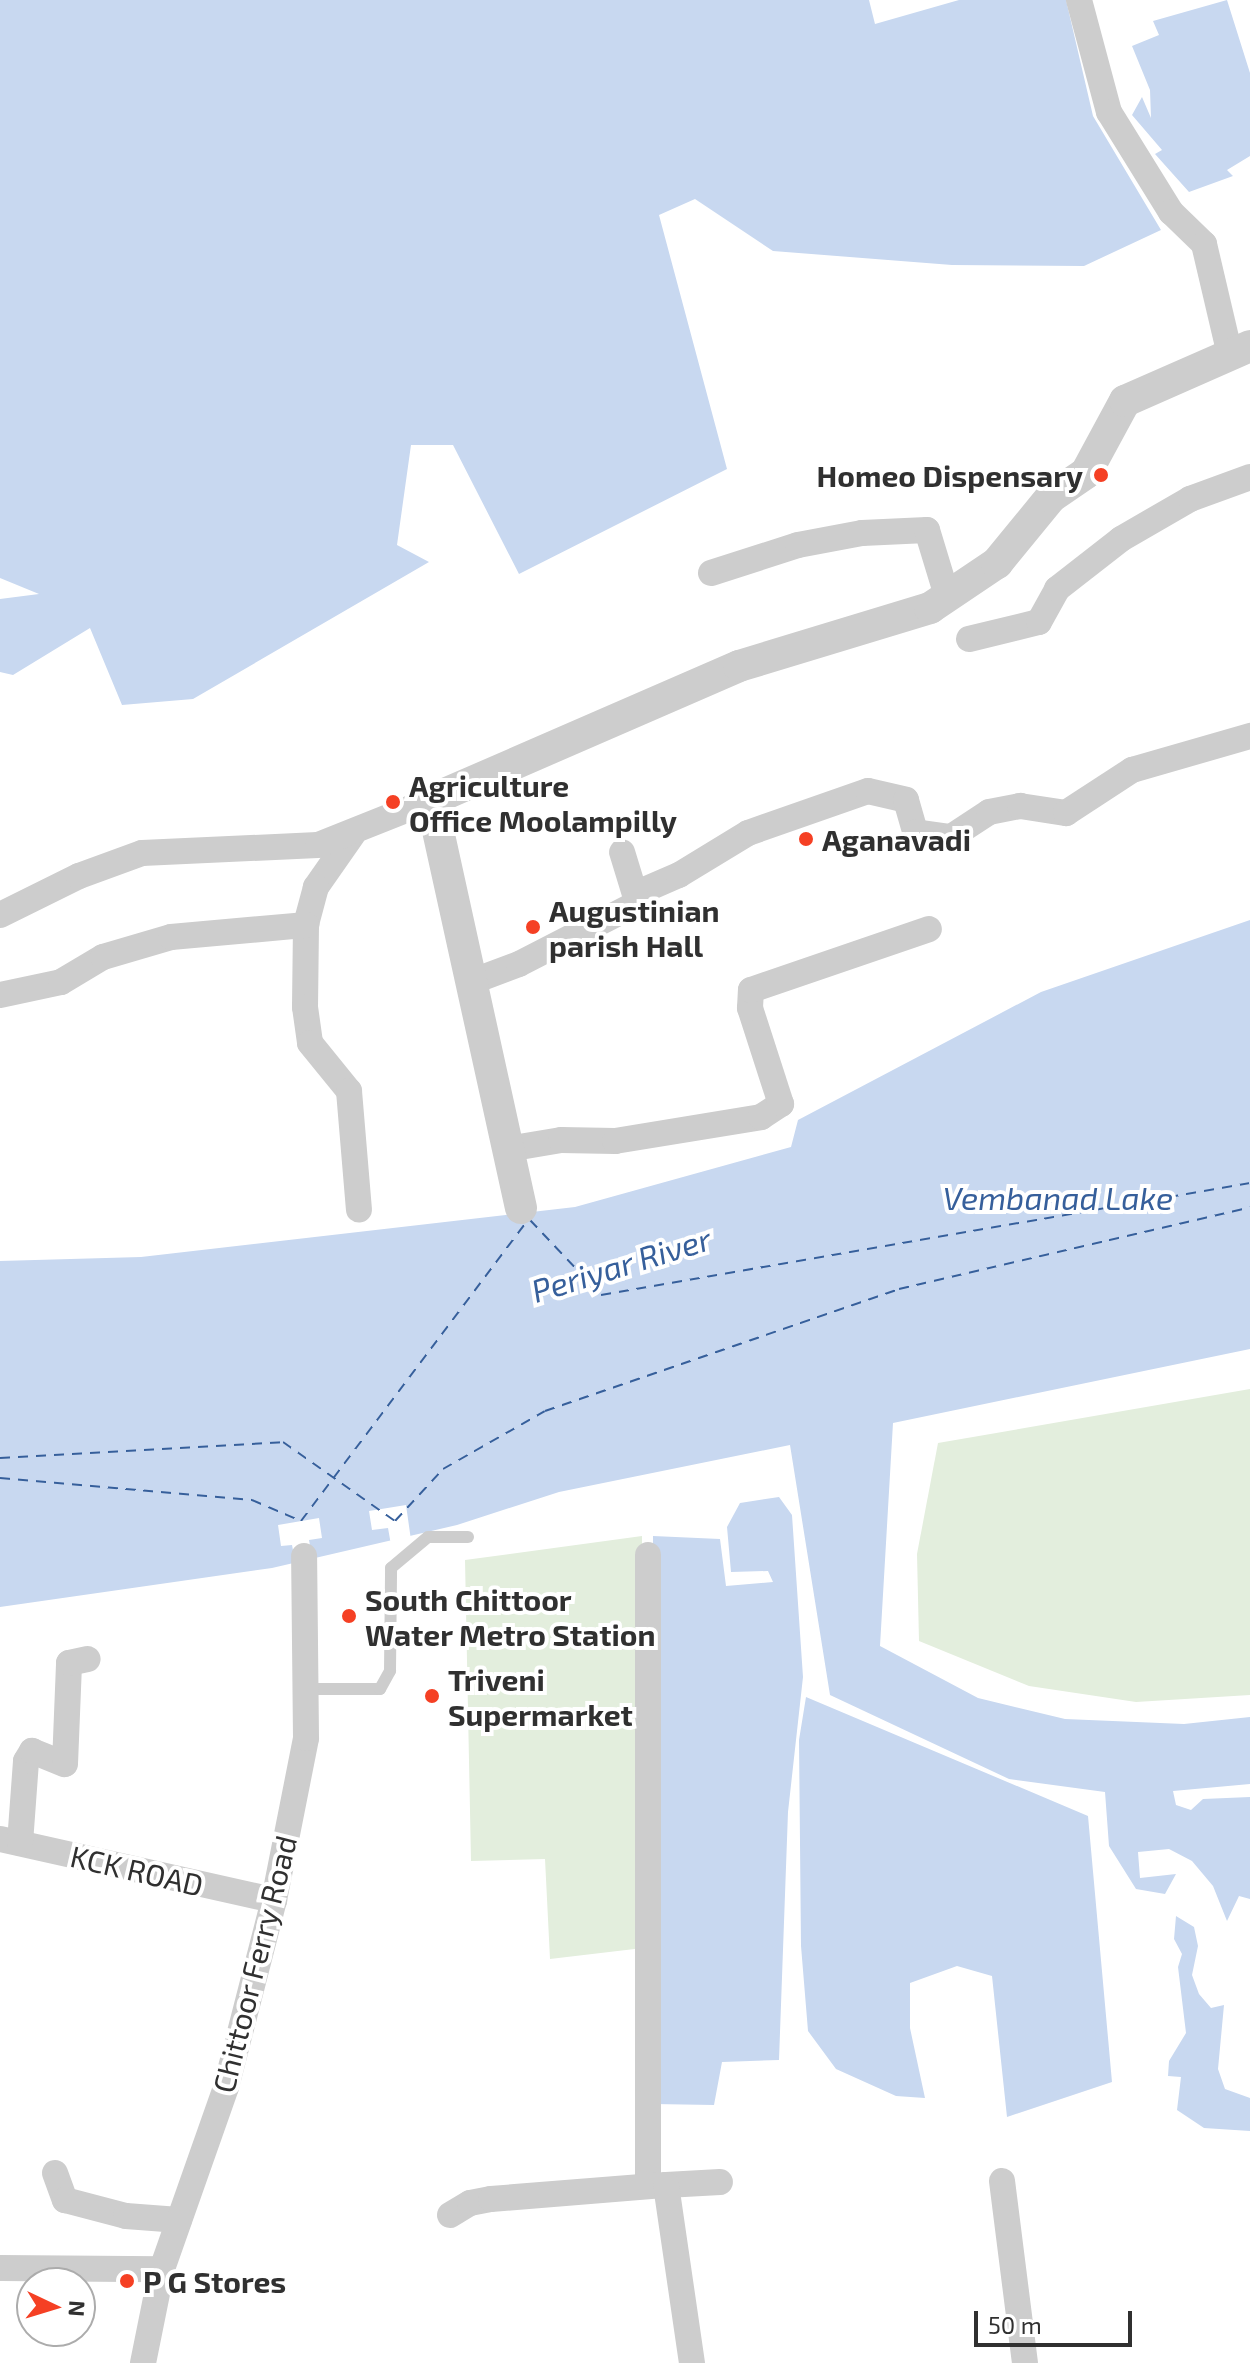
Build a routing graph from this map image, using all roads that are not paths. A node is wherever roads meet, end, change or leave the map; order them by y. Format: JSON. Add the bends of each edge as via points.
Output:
{"nodes":[{"id":1,"x":1079,"y":0,"type":"edge"},
{"id":2,"x":1240,"y":350,"type":"edge"},
{"id":3,"x":1250,"y":477,"type":"edge"},
{"id":4,"x":711,"y":573,"type":"dead end"},
{"id":5,"x":947,"y":596,"type":"junction"},
{"id":6,"x":969,"y":639,"type":"dead end"},
{"id":7,"x":1250,"y":736,"type":"edge"},
{"id":8,"x":431,"y":800,"type":"junction"},
{"id":9,"x":355,"y":831,"type":"junction"},
{"id":10,"x":622,"y":852,"type":"dead end"},
{"id":11,"x":635,"y":894,"type":"junction"},
{"id":12,"x":0,"y":915,"type":"edge"},
{"id":13,"x":306,"y":925,"type":"junction"},
{"id":14,"x":929,"y":929,"type":"dead end"},
{"id":15,"x":471,"y":982,"type":"junction"},
{"id":16,"x":0,"y":995,"type":"edge"},
{"id":17,"x":508,"y":1149,"type":"junction"},
{"id":18,"x":521,"y":1208,"type":"dead end"},
{"id":19,"x":359,"y":1210,"type":"dead end"},
{"id":20,"x":468,"y":1537,"type":"dead end"},
{"id":21,"x":648,"y":1555,"type":"dead end"},
{"id":22,"x":304,"y":1556,"type":"dead end"},
{"id":23,"x":88,"y":1659,"type":"dead end"},
{"id":24,"x":306,"y":1689,"type":"junction"},
{"id":25,"x":10,"y":1841,"type":"edge"},
{"id":26,"x":274,"y":1900,"type":"junction"},
{"id":27,"x":55,"y":2173,"type":"dead end"},
{"id":28,"x":1002,"y":2181,"type":"dead end"},
{"id":29,"x":720,"y":2182,"type":"dead end"},
{"id":30,"x":657,"y":2185,"type":"junction"},
{"id":31,"x":450,"y":2215,"type":"dead end"},
{"id":32,"x":179,"y":2220,"type":"junction"},
{"id":33,"x":0,"y":2268,"type":"edge"},
{"id":34,"x":162,"y":2269,"type":"junction"},
{"id":35,"x":143,"y":2363,"type":"edge"},
{"id":36,"x":692,"y":2363,"type":"edge"},
{"id":37,"x":1025,"y":2363,"type":"edge"}],
"edges":[{"from":1,"to":2,"type":"street","via":[[1109,112],[1171,212],[1204,244]]},
{"from":2,"to":5,"type":"street","via":[[1125,401],[1086,473],[1051,497],[997,563]]},
{"from":3,"to":6,"type":"street","via":[[1190,499],[1121,539],[1057,589],[1039,622]]},
{"from":4,"to":5,"type":"street","via":[[798,545],[862,533],[927,530]]},
{"from":5,"to":8,"type":"street","via":[[930,608],[739,666]]},
{"from":7,"to":11,"type":"street","via":[[1132,770],[1066,813],[1020,806],[989,812],[951,837],[915,832],[906,800],[868,791],[748,833],[679,875]]},
{"from":8,"to":9,"type":"street"},
{"from":8,"to":15,"type":"street"},
{"from":9,"to":12,"type":"street","via":[[318,845],[142,853],[79,876]]},
{"from":9,"to":13,"type":"street","via":[[316,887]]},
{"from":10,"to":11,"type":"street"},
{"from":11,"to":15,"type":"street","via":[[637,901],[630,907],[519,964]]},
{"from":13,"to":16,"type":"street","via":[[171,937],[103,957],[61,982]]},
{"from":13,"to":19,"type":"street","via":[[310,1043],[349,1091]]},
{"from":14,"to":17,"type":"street","via":[[751,990],[750,1008],[781,1104],[761,1117],[615,1141],[561,1140]]},
{"from":15,"to":17,"type":"street"},
{"from":17,"to":18,"type":"street"},
{"from":20,"to":24,"type":"lane","via":[[428,1537],[391,1568],[390,1671],[380,1689]]},
{"from":21,"to":30,"type":"street"},
{"from":22,"to":24,"type":"street","name":"Chittoor Ferry Road"},
{"from":23,"to":25,"type":"street","via":[[69,1663],[65,1764],[32,1751]]},
{"from":24,"to":26,"type":"street","name":"Chittoor Ferry Road","via":[[306,1738]]},
{"from":25,"to":26,"type":"street","name":"KCK ROAD"},
{"from":26,"to":32,"type":"street","name":"Chittoor Ferry Road","via":[[226,2087]]},
{"from":27,"to":32,"type":"street","via":[[65,2200],[126,2216]]},
{"from":28,"to":37,"type":"street"},
{"from":29,"to":30,"type":"street"},
{"from":30,"to":31,"type":"street","via":[[491,2199]]},
{"from":30,"to":36,"type":"street"},
{"from":32,"to":34,"type":"street","name":"Chittoor Ferry Road"},
{"from":33,"to":34,"type":"street"},
{"from":34,"to":35,"type":"street","name":"Chittoor Ferry Road"}]}
